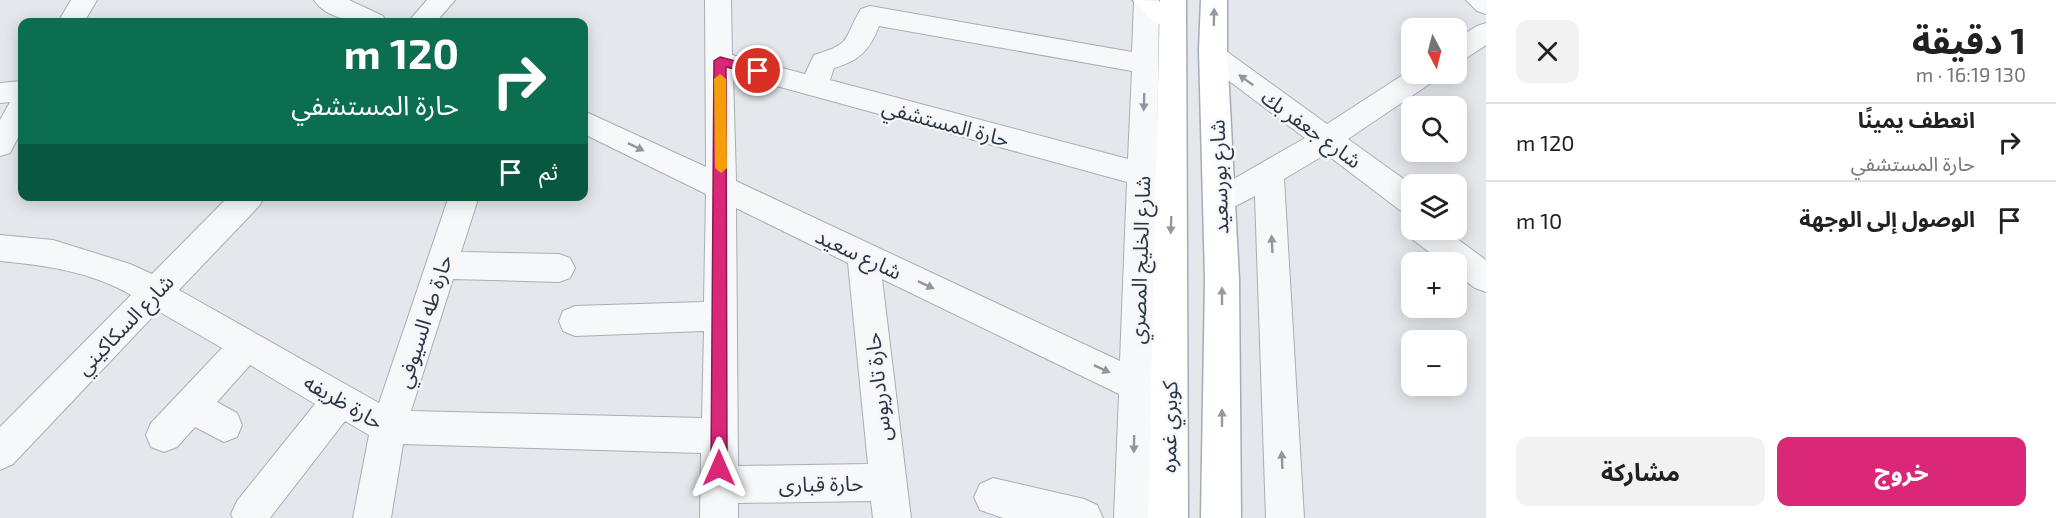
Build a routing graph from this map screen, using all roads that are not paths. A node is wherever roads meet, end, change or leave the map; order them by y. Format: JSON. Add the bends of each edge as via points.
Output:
{"nodes":[{"id":1,"x":84,"y":0,"type":"edge"},
{"id":2,"x":327,"y":0,"type":"edge"},
{"id":3,"x":442,"y":0,"type":"edge"},
{"id":4,"x":718,"y":0,"type":"edge"},
{"id":5,"x":1214,"y":0,"type":"edge"},
{"id":6,"x":1479,"y":0,"type":"edge"},
{"id":7,"x":1486,"y":4,"type":"edge"},
{"id":8,"x":1159,"y":5,"type":"edge"},
{"id":9,"x":73,"y":18,"type":"edge"},
{"id":10,"x":365,"y":18,"type":"edge"},
{"id":11,"x":425,"y":18,"type":"edge"},
{"id":12,"x":1486,"y":32,"type":"edge"},
{"id":13,"x":1467,"y":45,"type":"edge"},
{"id":14,"x":1213,"y":55,"type":"junction"},
{"id":15,"x":720,"y":61,"type":"junction"},
{"id":16,"x":1145,"y":64,"type":"junction"},
{"id":17,"x":1409,"y":84,"type":"edge"},
{"id":18,"x":814,"y":86,"type":"junction"},
{"id":19,"x":18,"y":91,"type":"edge"},
{"id":20,"x":0,"y":93,"type":"edge"},
{"id":21,"x":18,"y":113,"type":"edge"},
{"id":22,"x":588,"y":124,"type":"edge"},
{"id":23,"x":1320,"y":142,"type":"junction"},
{"id":24,"x":0,"y":145,"type":"edge"},
{"id":25,"x":1269,"y":173,"type":"junction"},
{"id":26,"x":1142,"y":174,"type":"junction"},
{"id":27,"x":1173,"y":183,"type":"junction"},
{"id":28,"x":721,"y":188,"type":"junction"},
{"id":29,"x":1401,"y":195,"type":"edge"},
{"id":30,"x":244,"y":201,"type":"edge"},
{"id":31,"x":462,"y":201,"type":"edge"},
{"id":32,"x":1220,"y":202,"type":"junction"},
{"id":33,"x":1401,"y":212,"type":"edge"},
{"id":34,"x":1436,"y":240,"type":"edge"},
{"id":35,"x":1463,"y":240,"type":"edge"},
{"id":36,"x":0,"y":248,"type":"edge"},
{"id":37,"x":863,"y":255,"type":"junction"},
{"id":38,"x":1486,"y":257,"type":"edge"},
{"id":39,"x":442,"y":265,"type":"junction"},
{"id":40,"x":559,"y":268,"type":"dead end"},
{"id":41,"x":1486,"y":278,"type":"edge"},
{"id":42,"x":154,"y":292,"type":"junction"},
{"id":43,"x":720,"y":316,"type":"junction"},
{"id":44,"x":575,"y":321,"type":"dead end"},
{"id":45,"x":1169,"y":336,"type":"joint"},
{"id":46,"x":248,"y":345,"type":"junction"},
{"id":47,"x":1135,"y":385,"type":"junction"},
{"id":48,"x":341,"y":399,"type":"junction"},
{"id":49,"x":190,"y":406,"type":"junction"},
{"id":50,"x":224,"y":425,"type":"dead end"},
{"id":51,"x":388,"y":427,"type":"junction"},
{"id":52,"x":164,"y":435,"type":"dead end"},
{"id":53,"x":718,"y":436,"type":"junction"},
{"id":54,"x":0,"y":452,"type":"edge"},
{"id":55,"x":888,"y":482,"type":"junction"},
{"id":56,"x":993,"y":497,"type":"dead end"},
{"id":57,"x":719,"y":501,"type":"edge"},
{"id":58,"x":250,"y":514,"type":"dead end"},
{"id":59,"x":372,"y":518,"type":"edge"},
{"id":60,"x":892,"y":518,"type":"edge"},
{"id":61,"x":1084,"y":518,"type":"edge"},
{"id":62,"x":1133,"y":518,"type":"edge"},
{"id":63,"x":1168,"y":518,"type":"edge"},
{"id":64,"x":1221,"y":518,"type":"edge"},
{"id":65,"x":1285,"y":518,"type":"edge"}],
"edges":[{"from":1,"to":9,"type":"street"},
{"from":2,"to":10,"type":"street"},
{"from":3,"to":11,"type":"street"},
{"from":4,"to":15,"type":"street"},
{"from":14,"to":5,"type":"main road","name":"شارع بورسعيد","one_way":true},
{"from":6,"to":7,"type":"street"},
{"from":8,"to":16,"type":"street","name":"شارع الخليج المصري"},
{"from":8,"to":27,"type":"main road","name":"شارع بورسعيد"},
{"from":12,"to":13,"type":"street"},
{"from":23,"to":14,"type":"street","name":"شارع جعفر بك","one_way":true},
{"from":14,"to":32,"type":"main road","name":"شارع بورسعيد"},
{"from":15,"to":18,"type":"street","name":"حارة المستشفي"},
{"from":15,"to":28,"type":"street"},
{"from":16,"to":18,"type":"street","via":[[870,15],[861,44],[846,55],[823,62]]},
{"from":16,"to":26,"type":"street","name":"شارع الخليج المصري","one_way":true},
{"from":17,"to":23,"type":"street"},
{"from":18,"to":26,"type":"street","name":"حارة المستشفي"},
{"from":19,"to":20,"type":"street"},
{"from":21,"to":24,"type":"street"},
{"from":22,"to":28,"type":"street","name":"شارع سعيد","one_way":true},
{"from":23,"to":25,"type":"street"},
{"from":23,"to":29,"type":"street","name":"شارع جعفر بك"},
{"from":23,"to":33,"type":"street","name":"شارع جعفر بك"},
{"from":25,"to":32,"type":"street"},
{"from":65,"to":25,"type":"street","one_way":true},
{"from":26,"to":27,"type":"street","name":"حارة المستشفي"},
{"from":26,"to":47,"type":"street","name":"شارع الخليج المصري"},
{"from":27,"to":45,"type":"main road","name":"شارع بورسعيد","one_way":true},
{"from":28,"to":37,"type":"street","name":"شارع سعيد"},
{"from":28,"to":43,"type":"street"},
{"from":30,"to":42,"type":"street","name":"شارع السكاكيني"},
{"from":31,"to":39,"type":"street","name":"حارة طه السيوفي"},
{"from":64,"to":32,"type":"main road","name":"شارع بورسعيد","one_way":true},
{"from":34,"to":41,"type":"street"},
{"from":35,"to":38,"type":"street"},
{"from":36,"to":42,"type":"street","name":"حارة ظريفه","via":[[53,253],[130,278]]},
{"from":37,"to":47,"type":"street","name":"شارع سعيد","one_way":true},
{"from":37,"to":55,"type":"street","name":"حارة تادريوس"},
{"from":39,"to":40,"type":"street"},
{"from":39,"to":51,"type":"street","name":"حارة طه السيوفي"},
{"from":42,"to":46,"type":"street","name":"حارة ظريفه"},
{"from":42,"to":54,"type":"street","name":"شارع السكاكيني"},
{"from":43,"to":44,"type":"street"},
{"from":43,"to":53,"type":"street"},
{"from":45,"to":63,"type":"main road","name":"كوبري غمره"},
{"from":46,"to":48,"type":"street","name":"حارة ظريفه"},
{"from":46,"to":49,"type":"street"},
{"from":47,"to":62,"type":"street","name":"شارع الخليج المصري","one_way":true},
{"from":48,"to":51,"type":"street","name":"حارة ظريفه"},
{"from":48,"to":58,"type":"street"},
{"from":49,"to":50,"type":"street"},
{"from":49,"to":52,"type":"street"},
{"from":51,"to":53,"type":"street","name":"حارة ظريفه"},
{"from":51,"to":59,"type":"street","name":"حارة طه السيوفي"},
{"from":53,"to":57,"type":"street"},
{"from":55,"to":57,"type":"street","name":"حارة قبارى"},
{"from":55,"to":60,"type":"street","name":"حارة تادريوس"},
{"from":56,"to":61,"type":"street"}]}
